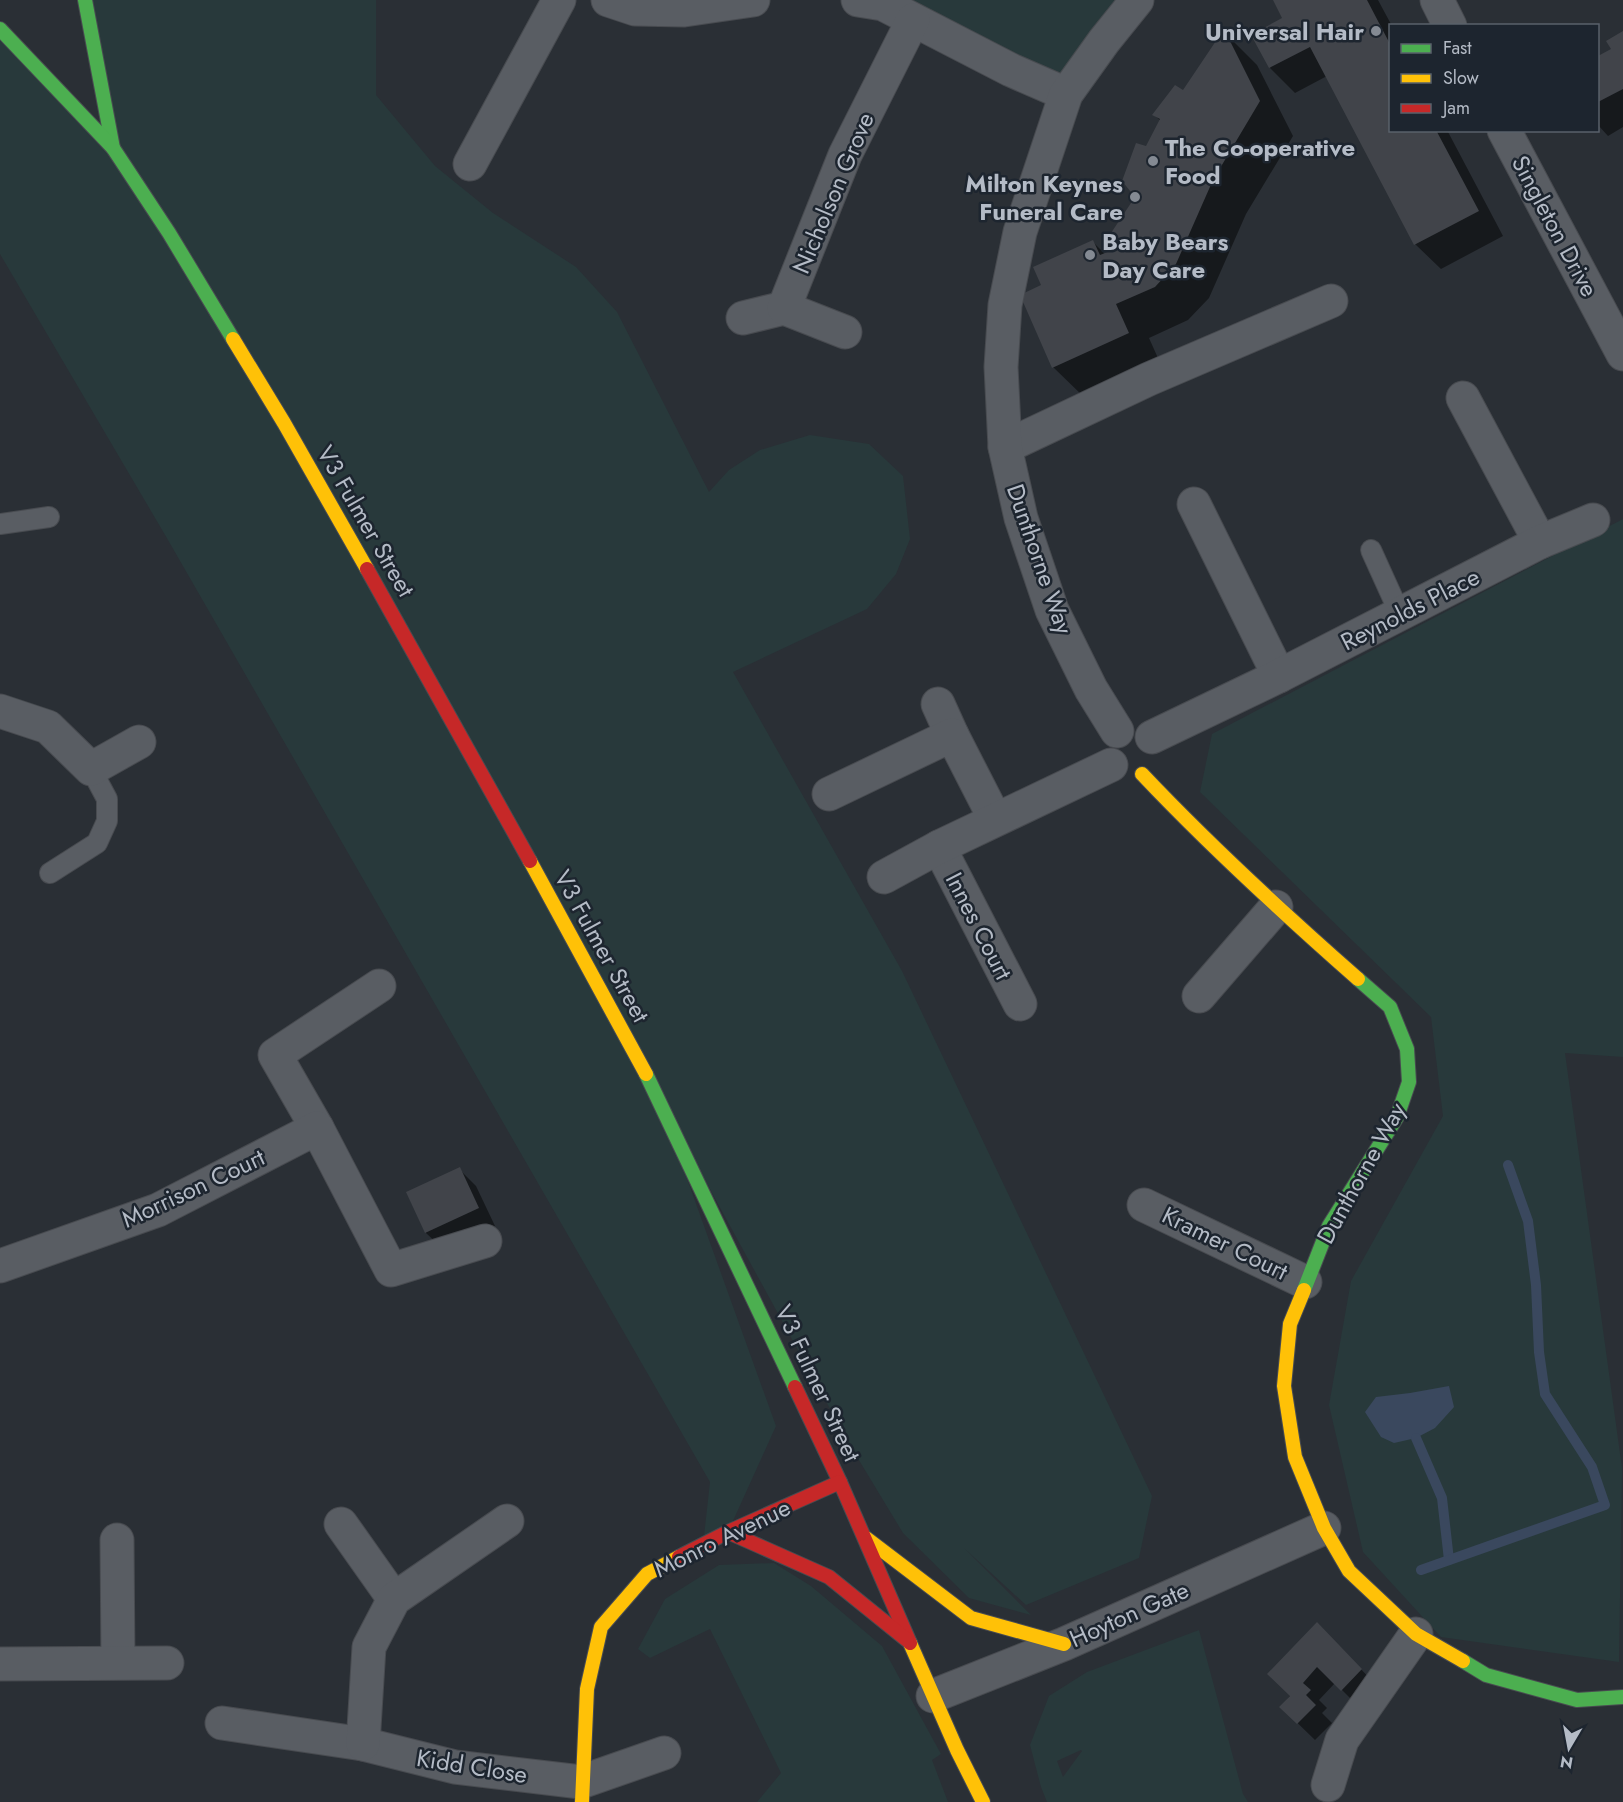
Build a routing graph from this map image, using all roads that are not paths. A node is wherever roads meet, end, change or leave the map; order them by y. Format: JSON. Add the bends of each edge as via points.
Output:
{"nodes":[{"id":1,"x":85,"y":0,"type":"edge"},
{"id":2,"x":559,"y":0,"type":"edge"},
{"id":3,"x":608,"y":0,"type":"edge"},
{"id":4,"x":753,"y":0,"type":"edge"},
{"id":5,"x":1137,"y":0,"type":"edge"},
{"id":6,"x":1437,"y":0,"type":"edge"},
{"id":7,"x":875,"y":2,"type":"edge"},
{"id":8,"x":913,"y":20,"type":"junction"},
{"id":9,"x":1449,"y":24,"type":"edge"},
{"id":10,"x":0,"y":29,"type":"edge"},
{"id":11,"x":1066,"y":94,"type":"junction"},
{"id":12,"x":1505,"y":132,"type":"edge"},
{"id":13,"x":113,"y":148,"type":"junction"},
{"id":14,"x":470,"y":164,"type":"dead end"},
{"id":15,"x":1331,"y":301,"type":"dead end"},
{"id":16,"x":784,"y":308,"type":"junction"},
{"id":17,"x":743,"y":318,"type":"dead end"},
{"id":18,"x":845,"y":332,"type":"dead end"},
{"id":19,"x":1623,"y":354,"type":"edge"},
{"id":20,"x":1463,"y":398,"type":"dead end"},
{"id":21,"x":1005,"y":447,"type":"junction"},
{"id":22,"x":1194,"y":504,"type":"dead end"},
{"id":23,"x":49,"y":517,"type":"dead end"},
{"id":24,"x":1593,"y":520,"type":"dead end"},
{"id":25,"x":0,"y":524,"type":"edge"},
{"id":26,"x":1540,"y":542,"type":"junction"},
{"id":27,"x":1371,"y":550,"type":"dead end"},
{"id":28,"x":1400,"y":614,"type":"junction"},
{"id":29,"x":1279,"y":676,"type":"junction"},
{"id":30,"x":938,"y":704,"type":"dead end"},
{"id":31,"x":0,"y":711,"type":"edge"},
{"id":32,"x":1117,"y":730,"type":"junction"},
{"id":33,"x":952,"y":735,"type":"junction"},
{"id":34,"x":1152,"y":737,"type":"junction"},
{"id":35,"x":139,"y":742,"type":"dead end"},
{"id":36,"x":1111,"y":765,"type":"junction"},
{"id":37,"x":91,"y":769,"type":"junction"},
{"id":38,"x":1142,"y":774,"type":"junction"},
{"id":39,"x":829,"y":794,"type":"dead end"},
{"id":40,"x":995,"y":819,"type":"junction"},
{"id":41,"x":939,"y":847,"type":"junction"},
{"id":42,"x":50,"y":873,"type":"dead end"},
{"id":43,"x":884,"y":877,"type":"dead end"},
{"id":44,"x":1276,"y":907,"type":"junction"},
{"id":45,"x":379,"y":986,"type":"dead end"},
{"id":46,"x":1199,"y":996,"type":"dead end"},
{"id":47,"x":1020,"y":1004,"type":"dead end"},
{"id":48,"x":317,"y":1128,"type":"junction"},
{"id":49,"x":1144,"y":1204,"type":"dead end"},
{"id":50,"x":485,"y":1241,"type":"dead end"},
{"id":51,"x":0,"y":1266,"type":"edge"},
{"id":52,"x":1305,"y":1282,"type":"junction"},
{"id":53,"x":840,"y":1482,"type":"junction"},
{"id":54,"x":507,"y":1521,"type":"dead end"},
{"id":55,"x":341,"y":1524,"type":"dead end"},
{"id":56,"x":1324,"y":1528,"type":"junction"},
{"id":57,"x":728,"y":1532,"type":"junction"},
{"id":58,"x":864,"y":1537,"type":"junction"},
{"id":59,"x":117,"y":1540,"type":"dead end"},
{"id":60,"x":394,"y":1599,"type":"junction"},
{"id":61,"x":1416,"y":1634,"type":"junction"},
{"id":62,"x":911,"y":1643,"type":"junction"},
{"id":63,"x":1065,"y":1644,"type":"junction"},
{"id":64,"x":118,"y":1662,"type":"junction"},
{"id":65,"x":166,"y":1663,"type":"dead end"},
{"id":66,"x":0,"y":1664,"type":"edge"},
{"id":67,"x":933,"y":1696,"type":"junction"},
{"id":68,"x":1623,"y":1697,"type":"edge"},
{"id":69,"x":222,"y":1723,"type":"dead end"},
{"id":70,"x":363,"y":1744,"type":"junction"},
{"id":71,"x":664,"y":1753,"type":"dead end"},
{"id":72,"x":1328,"y":1785,"type":"dead end"},
{"id":73,"x":582,"y":1792,"type":"edge"},
{"id":74,"x":983,"y":1802,"type":"edge"}],
"edges":[{"from":1,"to":13,"type":"street","name":"V3 Fulmer Street"},
{"from":2,"to":14,"type":"street"},
{"from":3,"to":4,"type":"street","via":[[635,9],[684,10]]},
{"from":5,"to":11,"type":"street","name":"Dunthorne Way"},
{"from":6,"to":9,"type":"street"},
{"from":7,"to":8,"type":"street"},
{"from":8,"to":11,"type":"street"},
{"from":8,"to":16,"type":"street","name":"Nicholson Grove","via":[[845,155]]},
{"from":10,"to":13,"type":"street","name":"V3 Fulmer Street"},
{"from":11,"to":21,"type":"street","name":"Dunthorne Way","via":[[1020,232],[1005,305],[1001,366]]},
{"from":12,"to":19,"type":"street","name":"Singleton Drive"},
{"from":13,"to":53,"type":"street","name":"V3 Fulmer Street","via":[[284,423],[456,726],[651,1083]]},
{"from":15,"to":21,"type":"street","via":[[1149,378]]},
{"from":16,"to":17,"type":"street"},
{"from":16,"to":18,"type":"street"},
{"from":20,"to":26,"type":"street"},
{"from":21,"to":32,"type":"street","name":"Dunthorne Way","via":[[1021,518],[1052,610],[1091,689]]},
{"from":22,"to":29,"type":"street"},
{"from":23,"to":25,"type":"lane"},
{"from":24,"to":26,"type":"street","name":"Reynolds Place"},
{"from":26,"to":28,"type":"street","name":"Reynolds Place"},
{"from":27,"to":28,"type":"lane"},
{"from":28,"to":29,"type":"street","name":"Reynolds Place"},
{"from":29,"to":34,"type":"street","name":"Reynolds Place"},
{"from":30,"to":33,"type":"street"},
{"from":31,"to":37,"type":"street","via":[[48,727]]},
{"from":32,"to":34,"type":"street","via":[[1137,727]]},
{"from":32,"to":36,"type":"street","via":[[1107,746]]},
{"from":33,"to":39,"type":"street"},
{"from":33,"to":40,"type":"street"},
{"from":34,"to":38,"type":"street","via":[[1157,754]]},
{"from":35,"to":37,"type":"street"},
{"from":36,"to":38,"type":"street","via":[[1121,774]]},
{"from":36,"to":40,"type":"street","name":"Innes Court"},
{"from":37,"to":42,"type":"lane","via":[[107,799],[106,821],[97,843]]},
{"from":38,"to":44,"type":"street","name":"Dunthorne Way"},
{"from":40,"to":41,"type":"street","name":"Innes Court"},
{"from":41,"to":43,"type":"street","name":"Innes Court"},
{"from":41,"to":47,"type":"street","name":"Innes Court"},
{"from":44,"to":46,"type":"street"},
{"from":44,"to":52,"type":"street","name":"Dunthorne Way","via":[[1390,1007],[1407,1049],[1409,1082],[1397,1117],[1329,1226]]},
{"from":45,"to":48,"type":"street","via":[[275,1055]]},
{"from":48,"to":50,"type":"street","via":[[391,1270]]},
{"from":48,"to":51,"type":"street","name":"Morrison Court","via":[[158,1209]]},
{"from":49,"to":52,"type":"street","name":"Kramer Court"},
{"from":52,"to":56,"type":"street","name":"Dunthorne Way","via":[[1290,1324],[1284,1386],[1295,1457]]},
{"from":53,"to":57,"type":"street","name":"Monro Avenue"},
{"from":53,"to":58,"type":"street","name":"V3 Fulmer Street"},
{"from":54,"to":60,"type":"street"},
{"from":55,"to":60,"type":"street"},
{"from":56,"to":61,"type":"street","name":"Dunthorne Way","via":[[1349,1571]]},
{"from":56,"to":63,"type":"street","name":"Hoyton Gate"},
{"from":57,"to":62,"type":"street","via":[[829,1577]]},
{"from":57,"to":73,"type":"street","name":"Monro Avenue","via":[[647,1574],[601,1627],[587,1689]]},
{"from":58,"to":62,"type":"street","name":"V3 Fulmer Street"},
{"from":58,"to":63,"type":"street","via":[[971,1618]]},
{"from":59,"to":64,"type":"street"},
{"from":60,"to":70,"type":"street","via":[[369,1647]]},
{"from":61,"to":68,"type":"street","name":"Dunthorne Way","via":[[1486,1675],[1577,1700]]},
{"from":61,"to":72,"type":"street","via":[[1342,1740]]},
{"from":62,"to":67,"type":"street","name":"V3 Fulmer Street"},
{"from":63,"to":67,"type":"street","name":"Hoyton Gate"},
{"from":64,"to":65,"type":"street"},
{"from":64,"to":66,"type":"street"},
{"from":67,"to":74,"type":"street","name":"V3 Fulmer Street"},
{"from":69,"to":70,"type":"street","name":"Kidd Close"},
{"from":70,"to":73,"type":"street","name":"Kidd Close"},
{"from":71,"to":73,"type":"street"}]}
